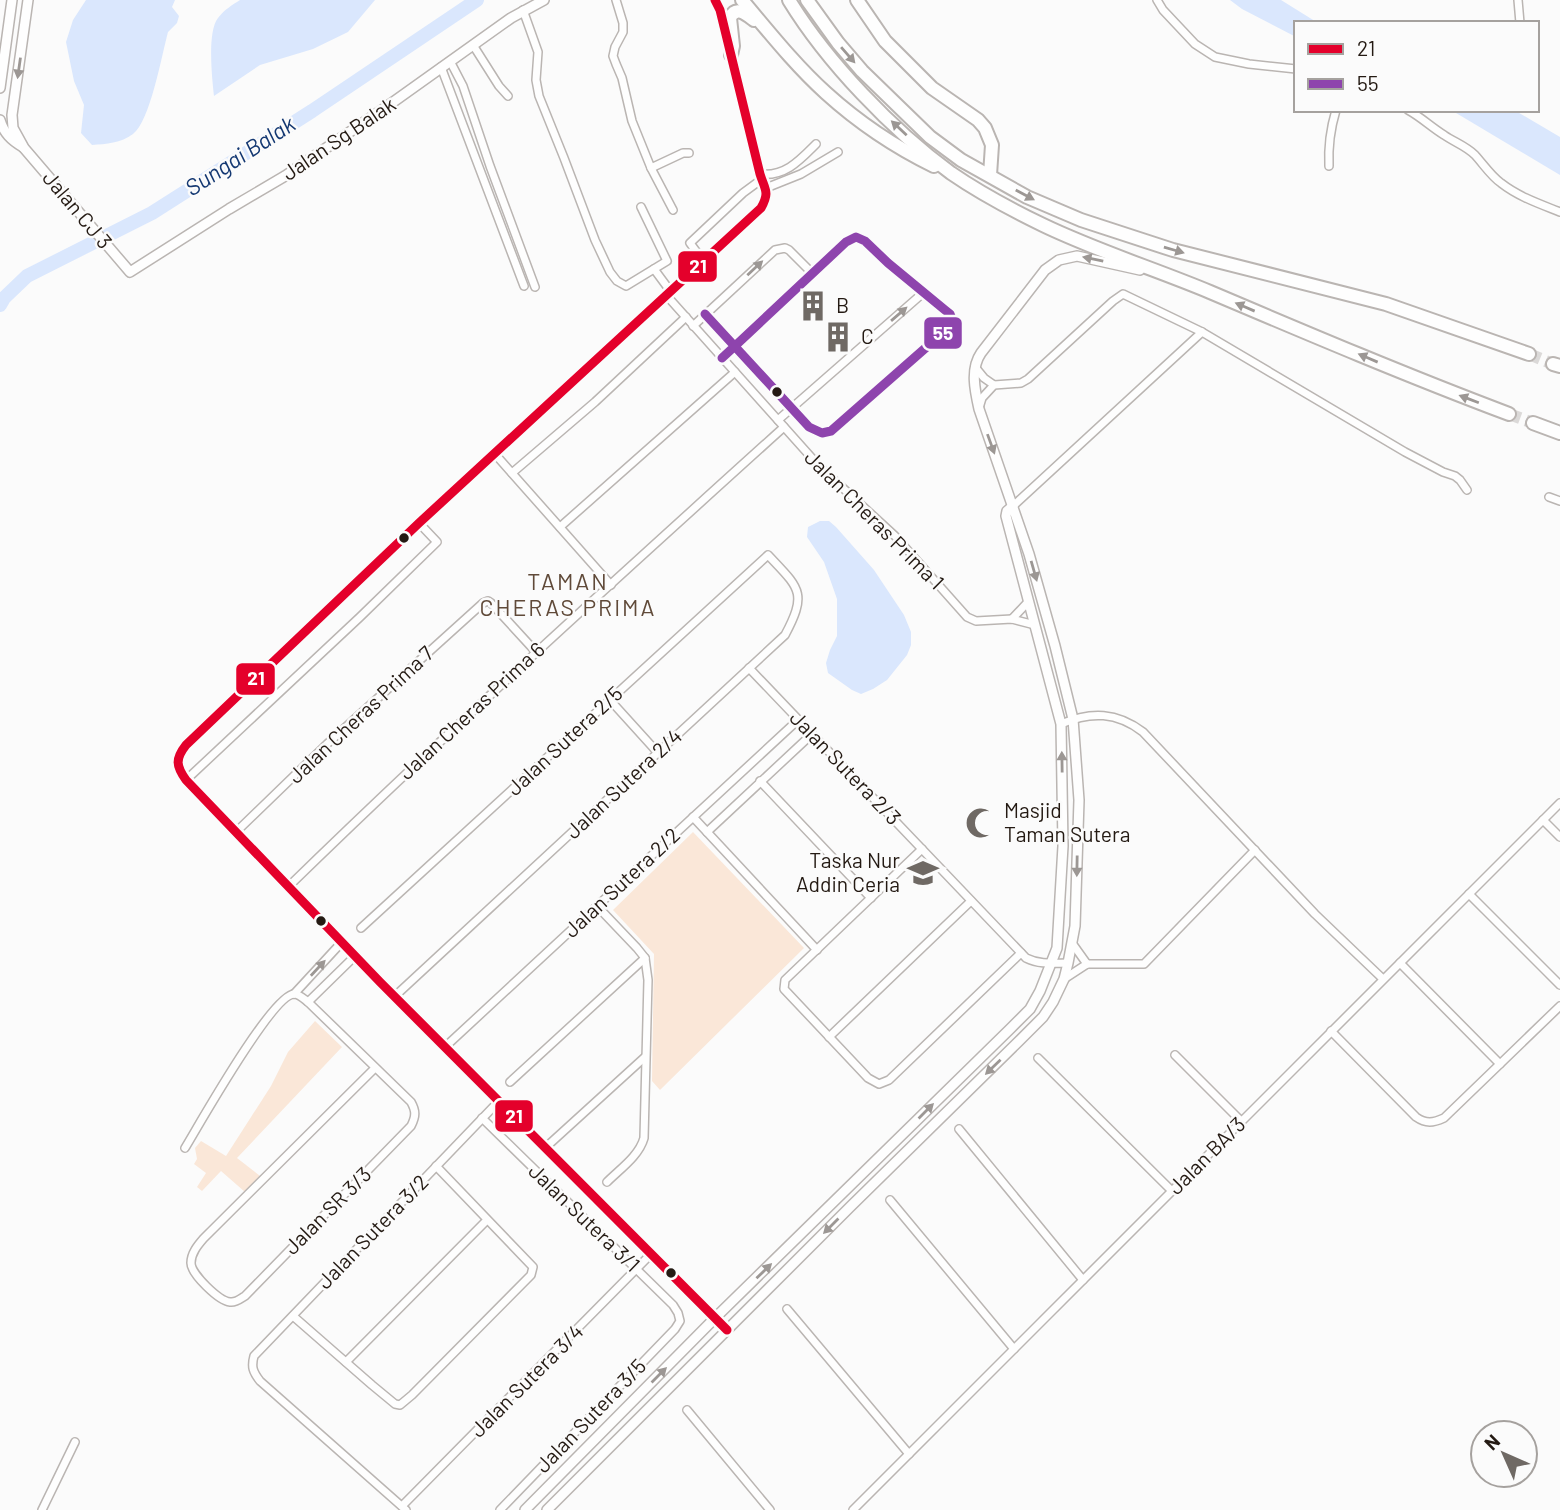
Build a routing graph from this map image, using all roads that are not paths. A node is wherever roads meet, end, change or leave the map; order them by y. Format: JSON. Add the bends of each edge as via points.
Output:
{"nodes":[{"id":1,"x":12,"y":0,"type":"edge"},
{"id":2,"x":28,"y":0,"type":"edge"},
{"id":3,"x":544,"y":0,"type":"edge"},
{"id":4,"x":616,"y":0,"type":"edge"},
{"id":5,"x":715,"y":0,"type":"edge"},
{"id":6,"x":722,"y":0,"type":"edge"},
{"id":7,"x":742,"y":0,"type":"edge"},
{"id":8,"x":789,"y":0,"type":"edge"},
{"id":9,"x":807,"y":0,"type":"edge"},
{"id":10,"x":858,"y":0,"type":"edge"},
{"id":11,"x":1157,"y":0,"type":"edge"},
{"id":12,"x":1518,"y":0,"type":"edge"},
{"id":13,"x":720,"y":9,"type":"junction"},
{"id":14,"x":523,"y":10,"type":"junction"},
{"id":15,"x":1520,"y":21,"type":"edge"},
{"id":16,"x":766,"y":28,"type":"junction"},
{"id":17,"x":473,"y":45,"type":"junction"},
{"id":18,"x":731,"y":55,"type":"junction"},
{"id":19,"x":450,"y":61,"type":"junction"},
{"id":20,"x":441,"y":67,"type":"junction"},
{"id":21,"x":1294,"y":69,"type":"edge"},
{"id":22,"x":0,"y":88,"type":"edge"},
{"id":23,"x":508,"y":96,"type":"dead end"},
{"id":24,"x":1335,"y":112,"type":"edge"},
{"id":25,"x":1411,"y":112,"type":"edge"},
{"id":26,"x":0,"y":120,"type":"edge"},
{"id":27,"x":816,"y":144,"type":"dead end"},
{"id":28,"x":24,"y":148,"type":"junction"},
{"id":29,"x":838,"y":152,"type":"dead end"},
{"id":30,"x":689,"y":153,"type":"dead end"},
{"id":31,"x":1329,"y":166,"type":"dead end"},
{"id":32,"x":651,"y":168,"type":"junction"},
{"id":33,"x":951,"y":172,"type":"junction"},
{"id":34,"x":990,"y":176,"type":"junction"},
{"id":35,"x":761,"y":177,"type":"junction"},
{"id":36,"x":766,"y":188,"type":"junction"},
{"id":37,"x":641,"y":208,"type":"dead end"},
{"id":38,"x":673,"y":210,"type":"dead end"},
{"id":39,"x":1560,"y":212,"type":"edge"},
{"id":40,"x":704,"y":261,"type":"junction"},
{"id":41,"x":655,"y":271,"type":"junction"},
{"id":42,"x":130,"y":272,"type":"joint"},
{"id":43,"x":813,"y":274,"type":"junction"},
{"id":44,"x":1183,"y":281,"type":"junction"},
{"id":45,"x":524,"y":286,"type":"dead end"},
{"id":46,"x":535,"y":287,"type":"dead end"},
{"id":47,"x":668,"y":291,"type":"junction"},
{"id":48,"x":923,"y":293,"type":"junction"},
{"id":49,"x":705,"y":314,"type":"junction"},
{"id":50,"x":685,"y":317,"type":"junction"},
{"id":51,"x":693,"y":326,"type":"junction"},
{"id":52,"x":1202,"y":332,"type":"junction"},
{"id":53,"x":735,"y":346,"type":"junction"},
{"id":54,"x":1529,"y":355,"type":"tunnel mouth"},
{"id":55,"x":722,"y":358,"type":"junction"},
{"id":56,"x":974,"y":367,"type":"junction"},
{"id":57,"x":734,"y":372,"type":"junction"},
{"id":58,"x":994,"y":386,"type":"junction"},
{"id":59,"x":792,"y":407,"type":"junction"},
{"id":60,"x":979,"y":409,"type":"junction"},
{"id":61,"x":1509,"y":414,"type":"tunnel mouth"},
{"id":62,"x":778,"y":420,"type":"junction"},
{"id":63,"x":1533,"y":423,"type":"tunnel mouth"},
{"id":64,"x":784,"y":427,"type":"junction"},
{"id":65,"x":1560,"y":433,"type":"edge"},
{"id":66,"x":495,"y":454,"type":"junction"},
{"id":67,"x":512,"y":473,"type":"junction"},
{"id":68,"x":1467,"y":491,"type":"dead end"},
{"id":69,"x":1549,"y":497,"type":"dead end"},
{"id":70,"x":1560,"y":501,"type":"edge"},
{"id":71,"x":1013,"y":506,"type":"junction"},
{"id":72,"x":419,"y":523,"type":"junction"},
{"id":73,"x":560,"y":527,"type":"junction"},
{"id":74,"x":768,"y":555,"type":"joint"},
{"id":75,"x":611,"y":585,"type":"junction"},
{"id":76,"x":1028,"y":602,"type":"junction"},
{"id":77,"x":1012,"y":620,"type":"junction"},
{"id":78,"x":1035,"y":625,"type":"junction"},
{"id":79,"x":536,"y":652,"type":"junction"},
{"id":80,"x":749,"y":668,"type":"junction"},
{"id":81,"x":610,"y":700,"type":"junction"},
{"id":82,"x":1073,"y":719,"type":"junction"},
{"id":83,"x":799,"y":720,"type":"junction"},
{"id":84,"x":1061,"y":724,"type":"junction"},
{"id":85,"x":812,"y":734,"type":"junction"},
{"id":86,"x":658,"y":753,"type":"junction"},
{"id":87,"x":186,"y":780,"type":"junction"},
{"id":88,"x":760,"y":782,"type":"junction"},
{"id":89,"x":1560,"y":803,"type":"edge"},
{"id":90,"x":693,"y":817,"type":"junction"},
{"id":91,"x":1543,"y":820,"type":"junction"},
{"id":92,"x":236,"y":832,"type":"junction"},
{"id":93,"x":707,"y":832,"type":"junction"},
{"id":94,"x":1560,"y":837,"type":"edge"},
{"id":95,"x":922,"y":849,"type":"junction"},
{"id":96,"x":1255,"y":850,"type":"junction"},
{"id":97,"x":288,"y":887,"type":"junction"},
{"id":98,"x":1469,"y":894,"type":"junction"},
{"id":99,"x":871,"y":898,"type":"junction"},
{"id":100,"x":971,"y":901,"type":"junction"},
{"id":101,"x":597,"y":906,"type":"junction"},
{"id":102,"x":362,"y":928,"type":"dead end"},
{"id":103,"x":342,"y":942,"type":"junction"},
{"id":104,"x":1072,"y":943,"type":"junction"},
{"id":105,"x":817,"y":950,"type":"junction"},
{"id":106,"x":1021,"y":953,"type":"junction"},
{"id":107,"x":355,"y":956,"type":"junction"},
{"id":108,"x":645,"y":958,"type":"junction"},
{"id":109,"x":1052,"y":963,"type":"junction"},
{"id":110,"x":1068,"y":963,"type":"junction"},
{"id":111,"x":1400,"y":963,"type":"junction"},
{"id":112,"x":1087,"y":964,"type":"junction"},
{"id":113,"x":1064,"y":979,"type":"junction"},
{"id":114,"x":1383,"y":979,"type":"junction"},
{"id":115,"x":1560,"y":985,"type":"edge"},
{"id":116,"x":294,"y":994,"type":"junction"},
{"id":117,"x":394,"y":996,"type":"junction"},
{"id":118,"x":307,"y":1002,"type":"junction"},
{"id":119,"x":1560,"y":1006,"type":"edge"},
{"id":120,"x":1331,"y":1031,"type":"junction"},
{"id":121,"x":829,"y":1037,"type":"junction"},
{"id":122,"x":445,"y":1047,"type":"junction"},
{"id":123,"x":1175,"y":1055,"type":"dead end"},
{"id":124,"x":645,"y":1057,"type":"junction"},
{"id":125,"x":1038,"y":1058,"type":"dead end"},
{"id":126,"x":1500,"y":1064,"type":"junction"},
{"id":127,"x":375,"y":1069,"type":"junction"},
{"id":128,"x":510,"y":1082,"type":"dead end"},
{"id":129,"x":499,"y":1101,"type":"junction"},
{"id":130,"x":482,"y":1118,"type":"junction"},
{"id":131,"x":1241,"y":1121,"type":"junction"},
{"id":132,"x":959,"y":1129,"type":"dead end"},
{"id":133,"x":185,"y":1148,"type":"dead end"},
{"id":134,"x":545,"y":1148,"type":"junction"},
{"id":135,"x":436,"y":1167,"type":"junction"},
{"id":136,"x":607,"y":1182,"type":"dead end"},
{"id":137,"x":1172,"y":1191,"type":"junction"},
{"id":138,"x":890,"y":1200,"type":"dead end"},
{"id":139,"x":487,"y":1220,"type":"junction"},
{"id":140,"x":651,"y":1254,"type":"junction"},
{"id":141,"x":637,"y":1269,"type":"junction"},
{"id":142,"x":1083,"y":1280,"type":"junction"},
{"id":143,"x":787,"y":1309,"type":"dead end"},
{"id":144,"x":293,"y":1316,"type":"junction"},
{"id":145,"x":715,"y":1318,"type":"junction"},
{"id":146,"x":680,"y":1321,"type":"joint"},
{"id":147,"x":727,"y":1330,"type":"junction"},
{"id":148,"x":1014,"y":1349,"type":"junction"},
{"id":149,"x":346,"y":1362,"type":"junction"},
{"id":150,"x":687,"y":1410,"type":"dead end"},
{"id":151,"x":75,"y":1442,"type":"dead end"},
{"id":152,"x":909,"y":1454,"type":"junction"},
{"id":153,"x":404,"y":1508,"type":"edge"},
{"id":154,"x":550,"y":1509,"type":"edge"},
{"id":155,"x":42,"y":1510,"type":"edge"},
{"id":156,"x":500,"y":1510,"type":"edge"},
{"id":157,"x":525,"y":1510,"type":"edge"},
{"id":158,"x":770,"y":1510,"type":"edge"},
{"id":159,"x":853,"y":1510,"type":"edge"}],
"edges":[{"from":1,"to":22,"type":"street"},
{"from":2,"to":28,"type":"street","name":"Jalan CJ 3","one_way":true,"via":[[12,115],[13,128]]},
{"from":3,"to":14,"type":"street","name":"Jalan Sg Balak"},
{"from":4,"to":32,"type":"street","via":[[623,32],[614,56]]},
{"from":5,"to":13,"type":"street"},
{"from":6,"to":13,"type":"street"},
{"from":7,"to":16,"type":"highway"},
{"from":33,"to":8,"type":"highway","one_way":true,"via":[[850,80]]},
{"from":9,"to":34,"type":"highway","one_way":true,"via":[[862,71],[905,114],[961,160]]},
{"from":10,"to":34,"type":"highway","via":[[885,41],[932,88],[985,128],[992,145]]},
{"from":11,"to":21,"type":"street","via":[[1204,52],[1227,61]]},
{"from":12,"to":15,"type":"street"},
{"from":13,"to":18,"type":"street"},
{"from":14,"to":17,"type":"street","name":"Jalan Sg Balak"},
{"from":14,"to":41,"type":"street","via":[[538,52],[539,96],[610,272],[626,286]]},
{"from":16,"to":18,"type":"highway","via":[[743,12],[731,15]]},
{"from":16,"to":33,"type":"highway","via":[[803,70],[853,115]]},
{"from":17,"to":19,"type":"street","name":"Jalan Sg Balak"},
{"from":17,"to":23,"type":"street"},
{"from":18,"to":35,"type":"street"},
{"from":19,"to":20,"type":"street","name":"Jalan Sg Balak"},
{"from":19,"to":46,"type":"street"},
{"from":20,"to":42,"type":"street","name":"Jalan Sg Balak","via":[[285,176]]},
{"from":20,"to":45,"type":"street"},
{"from":24,"to":31,"type":"street","via":[[1328,144]]},
{"from":25,"to":39,"type":"street","via":[[1475,154],[1503,185]]},
{"from":26,"to":28,"type":"street","name":"Jalan CJ 3","via":[[7,135]]},
{"from":27,"to":35,"type":"street","via":[[784,172]]},
{"from":28,"to":42,"type":"street","name":"Jalan CJ 3"},
{"from":29,"to":36,"type":"street"},
{"from":30,"to":32,"type":"street"},
{"from":32,"to":38,"type":"street"},
{"from":33,"to":44,"type":"highway","via":[[1046,226]]},
{"from":34,"to":54,"type":"highway","one_way":true,"via":[[1081,220],[1173,250],[1386,304]]},
{"from":35,"to":36,"type":"street"},
{"from":35,"to":40,"type":"street","via":[[690,243]]},
{"from":36,"to":40,"type":"street","via":[[761,208]]},
{"from":37,"to":41,"type":"street","via":[[667,261]]},
{"from":40,"to":47,"type":"street"},
{"from":41,"to":47,"type":"street","name":"Jalan Cheras Prima 1"},
{"from":43,"to":48,"type":"street","via":[[856,237]]},
{"from":49,"to":43,"type":"street","one_way":true,"via":[[779,248],[789,250]]},
{"from":43,"to":53,"type":"street"},
{"from":44,"to":56,"type":"street","one_way":true,"via":[[1077,256],[1059,260],[1045,270]]},
{"from":61,"to":44,"type":"highway","one_way":true},
{"from":47,"to":50,"type":"street","name":"Jalan Cheras Prima 1"},
{"from":47,"to":66,"type":"street"},
{"from":59,"to":48,"type":"street","one_way":true},
{"from":48,"to":59,"type":"street","via":[[950,314],[951,325],[831,431],[822,433],[809,427]]},
{"from":49,"to":51,"type":"street"},
{"from":49,"to":53,"type":"street"},
{"from":50,"to":51,"type":"street","name":"Jalan Cheras Prima 1"},
{"from":50,"to":67,"type":"street"},
{"from":51,"to":55,"type":"street","name":"Jalan Cheras Prima 1"},
{"from":52,"to":58,"type":"street","via":[[1123,294],[1028,379]]},
{"from":52,"to":68,"type":"street","via":[[1405,452],[1455,476]]},
{"from":52,"to":71,"type":"street"},
{"from":53,"to":55,"type":"street"},
{"from":53,"to":59,"type":"street"},
{"from":55,"to":57,"type":"street","name":"Jalan Cheras Prima 1"},
{"from":56,"to":58,"type":"street"},
{"from":56,"to":60,"type":"street"},
{"from":57,"to":62,"type":"street","name":"Jalan Cheras Prima 1"},
{"from":57,"to":73,"type":"street"},
{"from":58,"to":60,"type":"street"},
{"from":59,"to":62,"type":"street"},
{"from":60,"to":71,"type":"street","one_way":true},
{"from":62,"to":64,"type":"street","name":"Jalan Cheras Prima 1"},
{"from":63,"to":65,"type":"highway"},
{"from":64,"to":75,"type":"street","name":"Jalan Cheras Prima 6"},
{"from":64,"to":77,"type":"street","name":"Jalan Cheras Prima 1","via":[[895,536],[967,617]]},
{"from":66,"to":67,"type":"street"},
{"from":66,"to":72,"type":"street"},
{"from":67,"to":73,"type":"street"},
{"from":69,"to":70,"type":"street"},
{"from":71,"to":76,"type":"street","via":[[1006,516]]},
{"from":71,"to":82,"type":"street","one_way":true},
{"from":72,"to":87,"type":"street","via":[[186,745],[177,763]]},
{"from":72,"to":87,"type":"street","via":[[437,542]]},
{"from":73,"to":75,"type":"street"},
{"from":74,"to":80,"type":"street","name":"Jalan Sutera 2/4","via":[[791,580],[799,603],[785,635]]},
{"from":74,"to":81,"type":"street","name":"Jalan Sutera 2/5"},
{"from":75,"to":79,"type":"street","name":"Jalan Cheras Prima 6"},
{"from":76,"to":77,"type":"street"},
{"from":76,"to":78,"type":"street"},
{"from":77,"to":78,"type":"street","name":"Jalan Cheras Prima 1"},
{"from":78,"to":84,"type":"street"},
{"from":79,"to":92,"type":"street","name":"Jalan Cheras Prima 7","via":[[488,601],[483,603]]},
{"from":79,"to":97,"type":"street","name":"Jalan Cheras Prima 6"},
{"from":80,"to":83,"type":"street","name":"Jalan Sutera 2/3"},
{"from":80,"to":86,"type":"street","name":"Jalan Sutera 2/4"},
{"from":81,"to":86,"type":"street"},
{"from":81,"to":102,"type":"street","name":"Jalan Sutera 2/5"},
{"from":82,"to":84,"type":"street"},
{"from":82,"to":96,"type":"street","via":[[1106,715],[1132,724]]},
{"from":82,"to":104,"type":"street","one_way":true,"via":[[1079,800]]},
{"from":83,"to":85,"type":"street","name":"Jalan Sutera 2/3"},
{"from":83,"to":90,"type":"street","name":"Jalan Sutera 2/2"},
{"from":109,"to":84,"type":"street","one_way":true,"via":[[1062,878]]},
{"from":85,"to":88,"type":"street"},
{"from":85,"to":95,"type":"street","name":"Jalan Sutera 2/3"},
{"from":86,"to":117,"type":"street","name":"Jalan Sutera 2/4"},
{"from":87,"to":92,"type":"street"},
{"from":88,"to":93,"type":"street"},
{"from":88,"to":99,"type":"street"},
{"from":89,"to":91,"type":"street","name":"Jalan BA/3"},
{"from":90,"to":93,"type":"street"},
{"from":90,"to":101,"type":"street","name":"Jalan Sutera 2/2"},
{"from":91,"to":94,"type":"street"},
{"from":91,"to":98,"type":"street","name":"Jalan BA/3"},
{"from":92,"to":97,"type":"street"},
{"from":93,"to":105,"type":"street"},
{"from":95,"to":99,"type":"street"},
{"from":95,"to":100,"type":"street","name":"Jalan Sutera 2/3"},
{"from":96,"to":112,"type":"street","via":[[1144,964]]},
{"from":96,"to":114,"type":"street"},
{"from":97,"to":103,"type":"street"},
{"from":98,"to":111,"type":"street","name":"Jalan BA/3"},
{"from":98,"to":115,"type":"street"},
{"from":99,"to":105,"type":"street"},
{"from":100,"to":106,"type":"street","name":"Jalan Sutera 2/3"},
{"from":100,"to":121,"type":"street"},
{"from":101,"to":108,"type":"street"},
{"from":101,"to":122,"type":"street","name":"Jalan Sutera 2/2"},
{"from":103,"to":107,"type":"street"},
{"from":116,"to":103,"type":"street","one_way":true},
{"from":104,"to":110,"type":"street"},
{"from":104,"to":112,"type":"street"},
{"from":105,"to":121,"type":"street","via":[[785,981],[784,989]]},
{"from":106,"to":109,"type":"street","name":"Jalan Sutera 2/3","via":[[1034,962]]},
{"from":106,"to":121,"type":"street","via":[[879,1084]]},
{"from":107,"to":117,"type":"street"},
{"from":107,"to":118,"type":"street"},
{"from":108,"to":124,"type":"street"},
{"from":108,"to":128,"type":"street"},
{"from":109,"to":110,"type":"street","name":"Jalan Sutera 2/3"},
{"from":145,"to":109,"type":"street","one_way":true,"via":[[1030,1009]]},
{"from":110,"to":113,"type":"street"},
{"from":111,"to":114,"type":"street","name":"Jalan BA/3"},
{"from":111,"to":126,"type":"street"},
{"from":112,"to":113,"type":"street"},
{"from":113,"to":147,"type":"street","one_way":true,"via":[[1043,1017]]},
{"from":114,"to":120,"type":"street","name":"Jalan BA/3"},
{"from":116,"to":118,"type":"street"},
{"from":116,"to":133,"type":"street","via":[[278,1003]]},
{"from":117,"to":122,"type":"street"},
{"from":118,"to":127,"type":"street"},
{"from":119,"to":126,"type":"street"},
{"from":120,"to":126,"type":"street","via":[[1424,1123],[1444,1118]]},
{"from":120,"to":131,"type":"street","name":"Jalan BA/3"},
{"from":122,"to":129,"type":"street"},
{"from":123,"to":131,"type":"street"},
{"from":124,"to":134,"type":"street"},
{"from":124,"to":136,"type":"street","via":[[642,1146]]},
{"from":125,"to":137,"type":"street"},
{"from":127,"to":127,"type":"street","name":"Jalan SR 3/3","via":[[411,1102],[415,1109],[411,1126],[245,1296],[229,1303],[221,1299],[191,1268],[194,1250]]},
{"from":129,"to":130,"type":"street","name":"Jalan Sutera 3/2"},
{"from":129,"to":134,"type":"street"},
{"from":130,"to":135,"type":"street","name":"Jalan Sutera 3/2"},
{"from":130,"to":141,"type":"street","name":"Jalan Sutera 3/1"},
{"from":131,"to":137,"type":"street","name":"Jalan BA/3"},
{"from":132,"to":142,"type":"street"},
{"from":134,"to":140,"type":"street"},
{"from":135,"to":139,"type":"street"},
{"from":135,"to":144,"type":"street","name":"Jalan Sutera 3/2"},
{"from":137,"to":142,"type":"street","name":"Jalan BA/3"},
{"from":138,"to":148,"type":"street"},
{"from":139,"to":149,"type":"street"},
{"from":139,"to":149,"type":"street","via":[[533,1267],[531,1275],[412,1395],[395,1404]]},
{"from":140,"to":141,"type":"street","name":"Jalan Sutera 3/4"},
{"from":140,"to":145,"type":"street"},
{"from":141,"to":146,"type":"street","name":"Jalan Sutera 3/1","via":[[673,1305]]},
{"from":141,"to":153,"type":"street","name":"Jalan Sutera 3/4"},
{"from":142,"to":148,"type":"street","name":"Jalan BA/3"},
{"from":143,"to":152,"type":"street"},
{"from":144,"to":149,"type":"street"},
{"from":144,"to":153,"type":"street","name":"Jalan Sutera 3/2","via":[[254,1356],[254,1372]]},
{"from":145,"to":147,"type":"street"},
{"from":157,"to":145,"type":"street","one_way":true},
{"from":146,"to":156,"type":"street","name":"Jalan Sutera 3/5"},
{"from":147,"to":154,"type":"street"},
{"from":148,"to":152,"type":"street","name":"Jalan BA/3"},
{"from":150,"to":158,"type":"street"},
{"from":151,"to":155,"type":"street"},
{"from":152,"to":159,"type":"street","name":"Jalan BA/3"}]}
